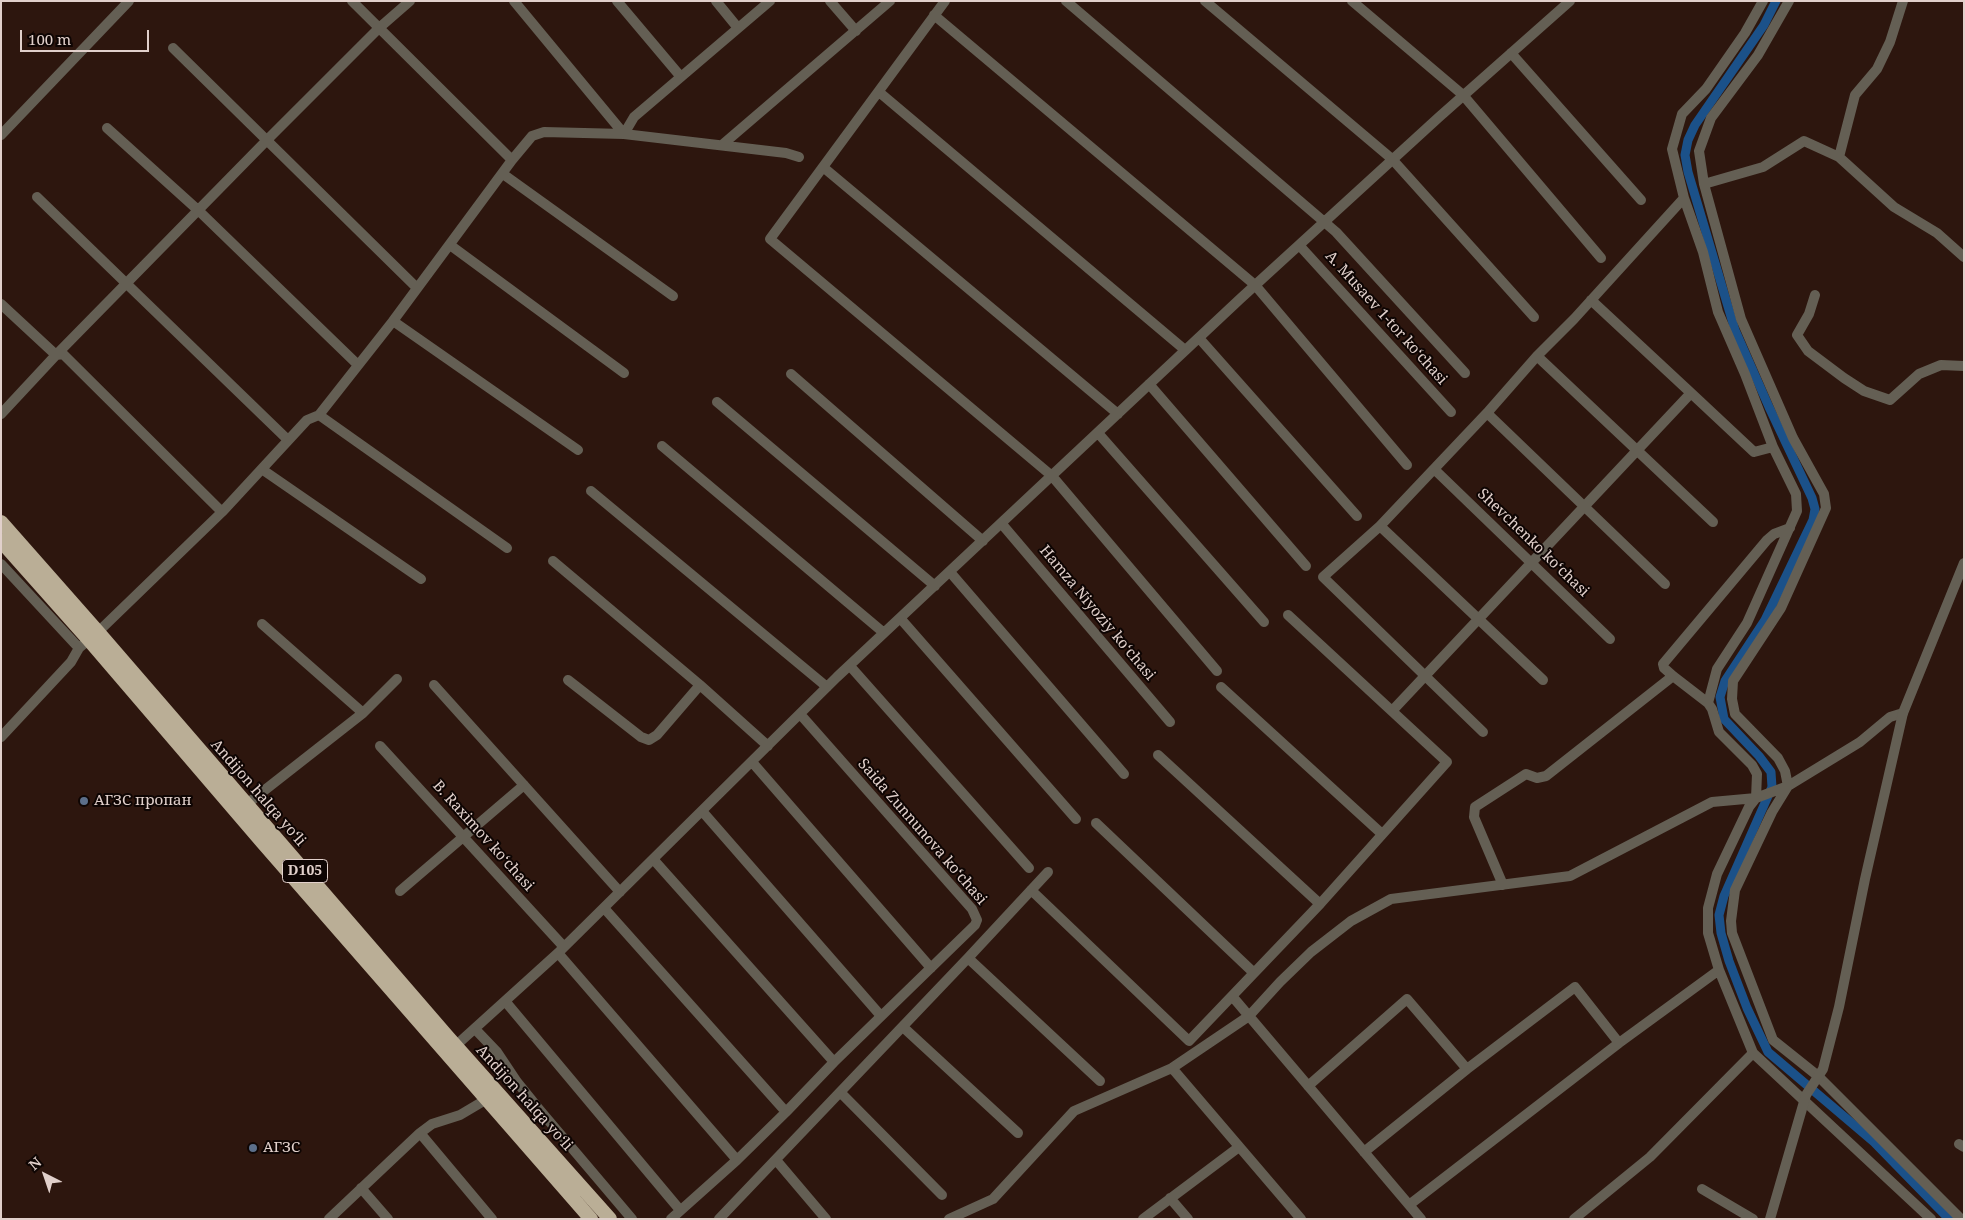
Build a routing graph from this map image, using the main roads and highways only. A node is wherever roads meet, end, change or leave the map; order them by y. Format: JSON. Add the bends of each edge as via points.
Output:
{"nodes":[{"id":1,"x":1,"y":522,"type":"edge"},
{"id":2,"x":1,"y":541,"type":"edge"},
{"id":3,"x":89,"y":640,"type":"junction"},
{"id":4,"x":452,"y":1049,"type":"junction"},
{"id":5,"x":592,"y":1219,"type":"edge"},
{"id":6,"x":610,"y":1219,"type":"edge"}],
"edges":[{"from":1,"to":3,"type":"highway","name":"Andijon halqa yo‘li","number":"D105"},
{"from":2,"to":3,"type":"highway","name":"Andijon halqa yo‘li","number":"D105"},
{"from":3,"to":4,"type":"highway","name":"Andijon halqa yo‘li","number":"D105"},
{"from":3,"to":4,"type":"highway","name":"Andijon halqa yo‘li","number":"D105","via":[[247,804]]},
{"from":4,"to":5,"type":"highway","name":"Andijon halqa yo‘li","number":"D105","via":[[487,1099]]},
{"from":4,"to":6,"type":"highway","name":"Andijon halqa yo‘li","number":"D105"}]}
